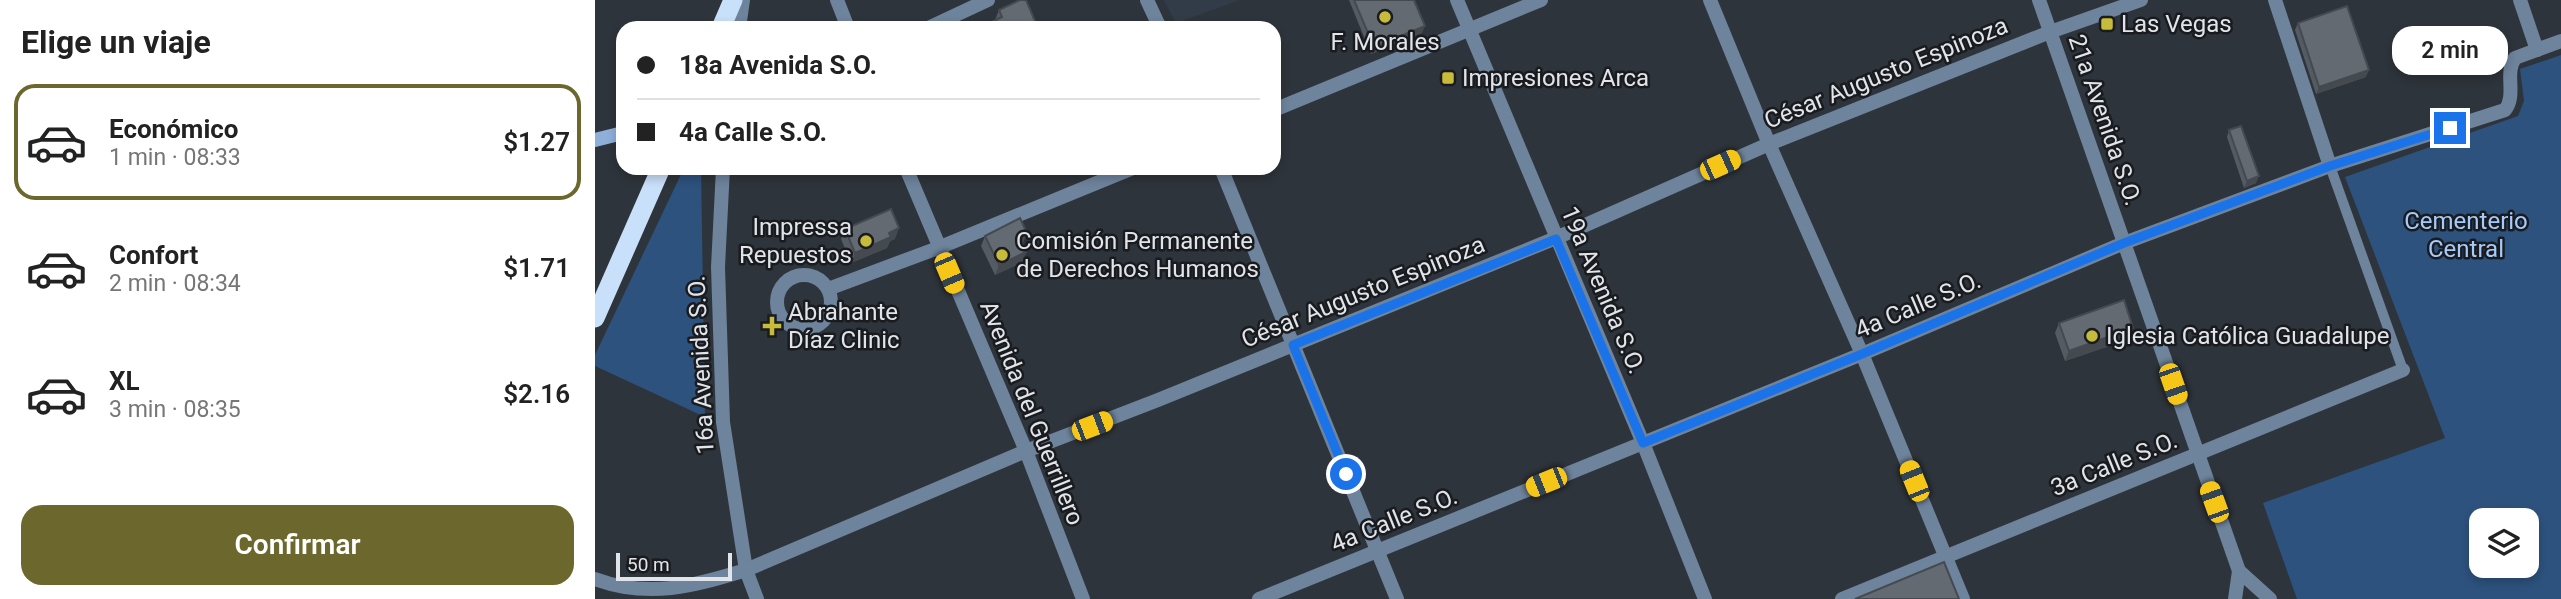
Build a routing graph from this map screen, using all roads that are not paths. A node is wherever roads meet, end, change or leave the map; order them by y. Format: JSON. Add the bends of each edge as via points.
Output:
{"nodes":[{"id":1,"x":733,"y":0,"type":"edge"},
{"id":2,"x":743,"y":0,"type":"edge"},
{"id":3,"x":837,"y":0,"type":"edge"},
{"id":4,"x":988,"y":0,"type":"edge"},
{"id":5,"x":1147,"y":0,"type":"edge"},
{"id":6,"x":1457,"y":0,"type":"edge"},
{"id":7,"x":1541,"y":0,"type":"edge"},
{"id":8,"x":1710,"y":0,"type":"edge"},
{"id":9,"x":2039,"y":0,"type":"edge"},
{"id":10,"x":2141,"y":0,"type":"edge"},
{"id":11,"x":2275,"y":0,"type":"edge"},
{"id":12,"x":2520,"y":0,"type":"edge"},
{"id":13,"x":724,"y":21,"type":"edge"},
{"id":14,"x":740,"y":21,"type":"edge"},
{"id":15,"x":845,"y":21,"type":"edge"},
{"id":16,"x":943,"y":21,"type":"edge"},
{"id":17,"x":1157,"y":21,"type":"edge"},
{"id":18,"x":1469,"y":30,"type":"junction"},
{"id":19,"x":2050,"y":32,"type":"junction"},
{"id":20,"x":2561,"y":41,"type":"edge"},
{"id":21,"x":2537,"y":50,"type":"junction"},
{"id":22,"x":1281,"y":107,"type":"edge"},
{"id":23,"x":616,"y":136,"type":"edge"},
{"id":24,"x":595,"y":140,"type":"edge"},
{"id":25,"x":1769,"y":144,"type":"junction"},
{"id":26,"x":2330,"y":166,"type":"junction"},
{"id":27,"x":658,"y":175,"type":"edge"},
{"id":28,"x":723,"y":175,"type":"edge"},
{"id":29,"x":909,"y":175,"type":"edge"},
{"id":30,"x":1116,"y":175,"type":"edge"},
{"id":31,"x":1224,"y":175,"type":"edge"},
{"id":32,"x":1556,"y":239,"type":"junction"},
{"id":33,"x":2124,"y":243,"type":"junction"},
{"id":34,"x":938,"y":248,"type":"junction"},
{"id":35,"x":828,"y":289,"type":"dead end"},
{"id":36,"x":595,"y":318,"type":"edge"},
{"id":37,"x":1293,"y":345,"type":"junction"},
{"id":38,"x":1862,"y":354,"type":"junction"},
{"id":39,"x":2403,"y":370,"type":"joint"},
{"id":40,"x":1643,"y":443,"type":"junction"},
{"id":41,"x":1026,"y":451,"type":"junction"},
{"id":42,"x":2197,"y":455,"type":"junction"},
{"id":43,"x":1377,"y":551,"type":"junction"},
{"id":44,"x":1945,"y":558,"type":"junction"},
{"id":45,"x":746,"y":570,"type":"junction"},
{"id":46,"x":2239,"y":571,"type":"junction"},
{"id":47,"x":595,"y":579,"type":"edge"},
{"id":48,"x":757,"y":599,"type":"edge"},
{"id":49,"x":1083,"y":599,"type":"edge"},
{"id":50,"x":1259,"y":599,"type":"edge"},
{"id":51,"x":1397,"y":599,"type":"edge"},
{"id":52,"x":1705,"y":599,"type":"edge"},
{"id":53,"x":1842,"y":599,"type":"edge"},
{"id":54,"x":1963,"y":599,"type":"edge"},
{"id":55,"x":2235,"y":599,"type":"edge"},
{"id":56,"x":2270,"y":599,"type":"edge"}],
"edges":[{"from":1,"to":13,"type":"highway"},
{"from":2,"to":14,"type":"street"},
{"from":3,"to":15,"type":"street"},
{"from":4,"to":16,"type":"street"},
{"from":5,"to":17,"type":"street"},
{"from":6,"to":18,"type":"street","name":"19a Avenida S.O."},
{"from":7,"to":18,"type":"street"},
{"from":8,"to":25,"type":"street"},
{"from":9,"to":19,"type":"street","name":"21a Avenida S.O."},
{"from":10,"to":19,"type":"street","name":"César Augusto Espinoza"},
{"from":11,"to":26,"type":"street"},
{"from":12,"to":21,"type":"street"},
{"from":18,"to":22,"type":"street"},
{"from":18,"to":32,"type":"street","name":"19a Avenida S.O."},
{"from":19,"to":25,"type":"street","name":"César Augusto Espinoza"},
{"from":19,"to":33,"type":"street","name":"21a Avenida S.O."},
{"from":20,"to":21,"type":"street","name":"4a Calle S.O."},
{"from":21,"to":26,"type":"street","name":"4a Calle S.O.","via":[[2511,63],[2511,96],[2505,110]]},
{"from":23,"to":24,"type":"main road"},
{"from":25,"to":32,"type":"street","name":"César Augusto Espinoza"},
{"from":25,"to":38,"type":"street"},
{"from":26,"to":33,"type":"street","name":"4a Calle S.O."},
{"from":26,"to":39,"type":"street"},
{"from":27,"to":36,"type":"highway"},
{"from":28,"to":45,"type":"street","name":"16a Avenida S.O.","via":[[718,267],[723,422]]},
{"from":29,"to":34,"type":"street","name":"Avenida del Guerrillero"},
{"from":30,"to":34,"type":"street"},
{"from":31,"to":37,"type":"street"},
{"from":32,"to":37,"type":"street","name":"César Augusto Espinoza"},
{"from":32,"to":40,"type":"street","name":"19a Avenida S.O."},
{"from":33,"to":38,"type":"street","name":"4a Calle S.O."},
{"from":33,"to":42,"type":"street","name":"21a Avenida S.O."},
{"from":34,"to":35,"type":"street"},
{"from":34,"to":41,"type":"street","name":"Avenida del Guerrillero"},
{"from":37,"to":41,"type":"street","name":"César Augusto Espinoza"},
{"from":37,"to":43,"type":"street"},
{"from":38,"to":40,"type":"street","name":"4a Calle S.O."},
{"from":38,"to":44,"type":"street"},
{"from":39,"to":42,"type":"street","name":"3a Calle S.O."},
{"from":40,"to":43,"type":"street","name":"4a Calle S.O."},
{"from":40,"to":52,"type":"street","name":"19a Avenida S.O."},
{"from":41,"to":45,"type":"street","name":"César Augusto Espinoza"},
{"from":41,"to":49,"type":"street","name":"Avenida del Guerrillero"},
{"from":42,"to":44,"type":"street","name":"3a Calle S.O."},
{"from":42,"to":46,"type":"street","name":"21a Avenida S.O."},
{"from":43,"to":50,"type":"street","name":"4a Calle S.O."},
{"from":43,"to":51,"type":"street"},
{"from":44,"to":53,"type":"street","name":"3a Calle S.O."},
{"from":44,"to":54,"type":"street"},
{"from":45,"to":47,"type":"street","name":"César Augusto Espinoza","via":[[666,590],[622,587]]},
{"from":45,"to":48,"type":"street","name":"16a Avenida S.O."},
{"from":46,"to":55,"type":"street","name":"21a Avenida S.O."},
{"from":46,"to":56,"type":"street","name":"21a Avenida S.O."}]}
